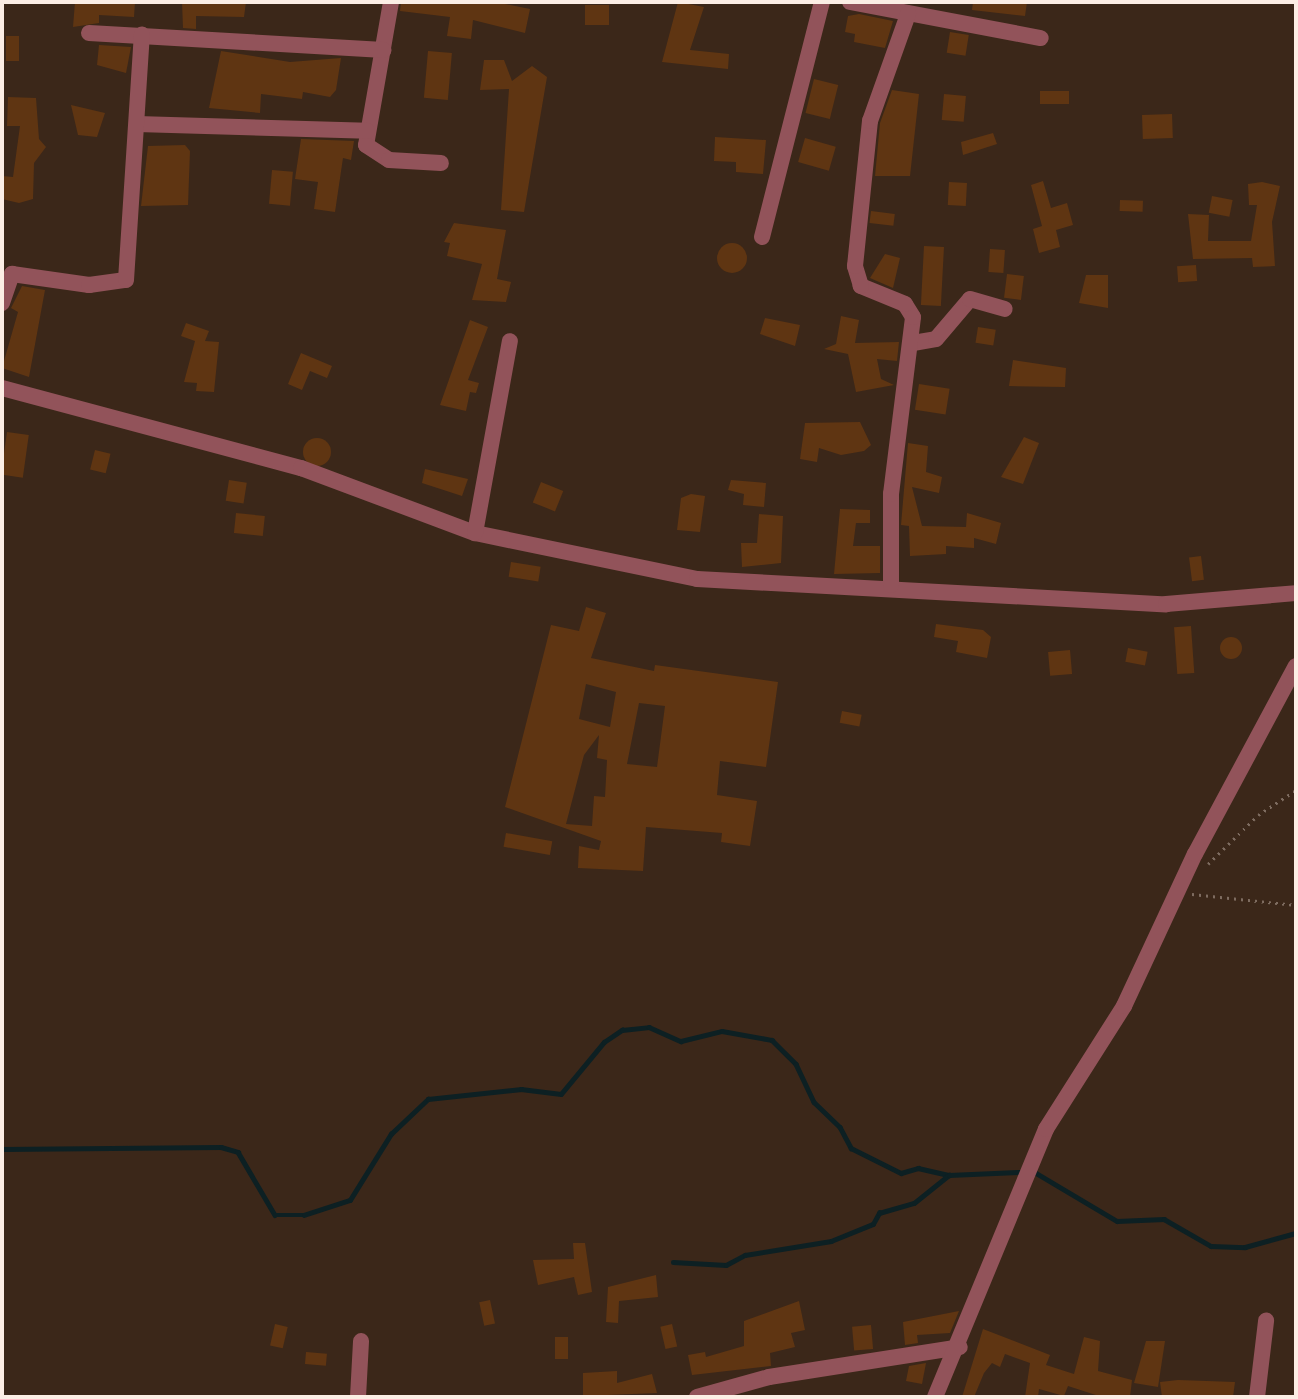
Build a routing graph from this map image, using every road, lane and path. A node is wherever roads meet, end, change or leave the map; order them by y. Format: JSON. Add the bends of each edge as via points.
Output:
{"nodes":[{"id":1,"x":391,"y":2,"type":"edge"},
{"id":2,"x":822,"y":2,"type":"edge"},
{"id":3,"x":850,"y":2,"type":"edge"},
{"id":4,"x":908,"y":14,"type":"junction"},
{"id":5,"x":89,"y":33,"type":"dead end"},
{"id":6,"x":142,"y":35,"type":"junction"},
{"id":7,"x":1041,"y":38,"type":"dead end"},
{"id":8,"x":384,"y":50,"type":"junction"},
{"id":9,"x":137,"y":124,"type":"junction"},
{"id":10,"x":367,"y":131,"type":"junction"},
{"id":11,"x":441,"y":163,"type":"dead end"},
{"id":12,"x":762,"y":237,"type":"dead end"},
{"id":13,"x":2,"y":303,"type":"edge"},
{"id":14,"x":1005,"y":309,"type":"dead end"},
{"id":15,"x":510,"y":341,"type":"dead end"},
{"id":16,"x":913,"y":343,"type":"junction"},
{"id":17,"x":2,"y":388,"type":"edge"},
{"id":18,"x":475,"y":533,"type":"junction"},
{"id":19,"x":891,"y":585,"type":"junction"},
{"id":20,"x":1296,"y":593,"type":"edge"},
{"id":21,"x":1296,"y":666,"type":"edge"},
{"id":22,"x":1296,"y":790,"type":"edge"},
{"id":23,"x":1180,"y":888,"type":"junction"},
{"id":24,"x":1296,"y":905,"type":"edge"},
{"id":25,"x":1266,"y":1321,"type":"dead end"},
{"id":26,"x":361,"y":1342,"type":"dead end"},
{"id":27,"x":960,"y":1347,"type":"junction"},
{"id":28,"x":358,"y":1397,"type":"edge"},
{"id":29,"x":697,"y":1397,"type":"edge"},
{"id":30,"x":935,"y":1397,"type":"edge"},
{"id":31,"x":1257,"y":1397,"type":"edge"}],
"edges":[{"from":1,"to":8,"type":"street"},
{"from":2,"to":12,"type":"street"},
{"from":3,"to":4,"type":"street"},
{"from":4,"to":7,"type":"street"},
{"from":4,"to":16,"type":"street","via":[[870,121],[855,266],[861,286],[910,309]]},
{"from":5,"to":6,"type":"street"},
{"from":6,"to":8,"type":"street"},
{"from":6,"to":9,"type":"street"},
{"from":8,"to":10,"type":"street"},
{"from":9,"to":10,"type":"street"},
{"from":9,"to":13,"type":"street","via":[[125,280],[89,285],[12,274]]},
{"from":10,"to":11,"type":"street","via":[[366,145],[376,156]]},
{"from":14,"to":16,"type":"street","via":[[970,299],[936,339]]},
{"from":15,"to":18,"type":"street"},
{"from":16,"to":19,"type":"street","via":[[891,494]]},
{"from":17,"to":18,"type":"street","via":[[301,468]]},
{"from":18,"to":19,"type":"street","via":[[697,579]]},
{"from":19,"to":20,"type":"street","via":[[1166,604]]},
{"from":21,"to":23,"type":"street"},
{"from":22,"to":23,"type":"path","via":[[1258,815]]},
{"from":23,"to":24,"type":"path"},
{"from":23,"to":27,"type":"street","via":[[1124,1006],[1036,1151]]},
{"from":25,"to":31,"type":"street"},
{"from":26,"to":28,"type":"street"},
{"from":27,"to":29,"type":"street","via":[[769,1377]]},
{"from":27,"to":30,"type":"street"}]}
